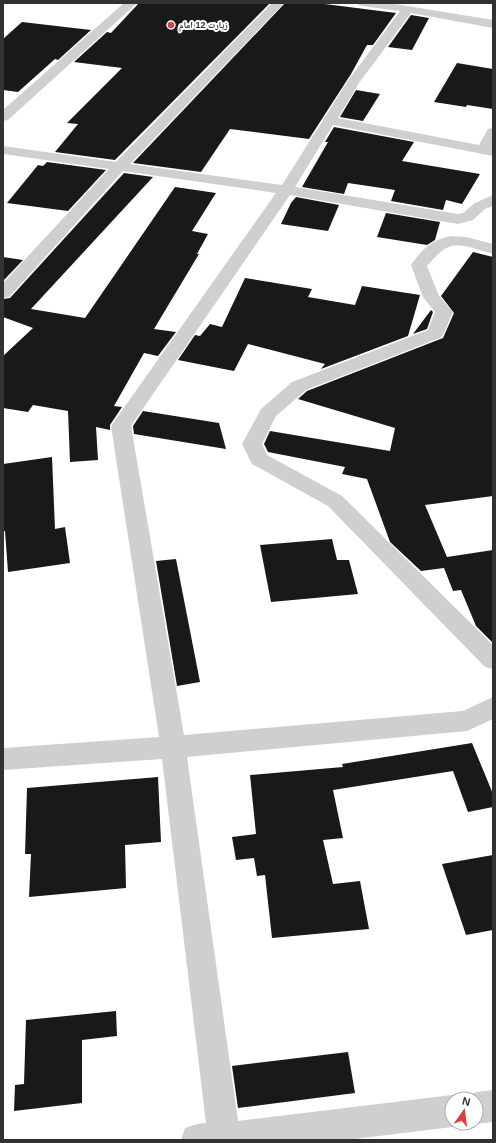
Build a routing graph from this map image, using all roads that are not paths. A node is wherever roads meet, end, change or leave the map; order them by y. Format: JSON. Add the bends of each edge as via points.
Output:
{"nodes":[{"id":1,"x":131,"y":3,"type":"edge"},
{"id":2,"x":278,"y":3,"type":"edge"},
{"id":3,"x":366,"y":3,"type":"edge"},
{"id":4,"x":408,"y":8,"type":"junction"},
{"id":5,"x":493,"y":24,"type":"edge"},
{"id":6,"x":3,"y":117,"type":"edge"},
{"id":7,"x":329,"y":120,"type":"junction"},
{"id":8,"x":493,"y":132,"type":"edge"},
{"id":9,"x":3,"y":150,"type":"edge"},
{"id":10,"x":488,"y":151,"type":"edge"},
{"id":11,"x":120,"y":166,"type":"junction"},
{"id":12,"x":286,"y":190,"type":"junction"},
{"id":13,"x":493,"y":200,"type":"edge"},
{"id":14,"x":493,"y":249,"type":"edge"},
{"id":15,"x":3,"y":293,"type":"edge"},
{"id":16,"x":493,"y":660,"type":"edge"},
{"id":17,"x":493,"y":707,"type":"edge"},
{"id":18,"x":173,"y":747,"type":"junction"},
{"id":19,"x":3,"y":759,"type":"edge"},
{"id":20,"x":444,"y":1112,"type":"edge"},
{"id":21,"x":210,"y":1140,"type":"edge"}],
"edges":[{"from":1,"to":6,"type":"street"},
{"from":2,"to":11,"type":"street"},
{"from":3,"to":4,"type":"street"},
{"from":4,"to":5,"type":"street"},
{"from":4,"to":7,"type":"street","via":[[353,82]]},
{"from":7,"to":10,"type":"street"},
{"from":7,"to":12,"type":"street"},
{"from":8,"to":10,"type":"street"},
{"from":9,"to":11,"type":"street"},
{"from":11,"to":12,"type":"street"},
{"from":11,"to":15,"type":"street"},
{"from":12,"to":13,"type":"street","via":[[458,219],[468,217],[480,206]]},
{"from":12,"to":18,"type":"street","via":[[121,426]]},
{"from":14,"to":16,"type":"street","via":[[461,241],[448,241],[438,245],[419,265],[431,296],[444,312],[436,333],[299,386],[268,413],[252,444],[259,459],[335,501]]},
{"from":17,"to":18,"type":"street","via":[[467,721]]},
{"from":18,"to":19,"type":"street"},
{"from":18,"to":21,"type":"street"},
{"from":20,"to":21,"type":"street"}]}
